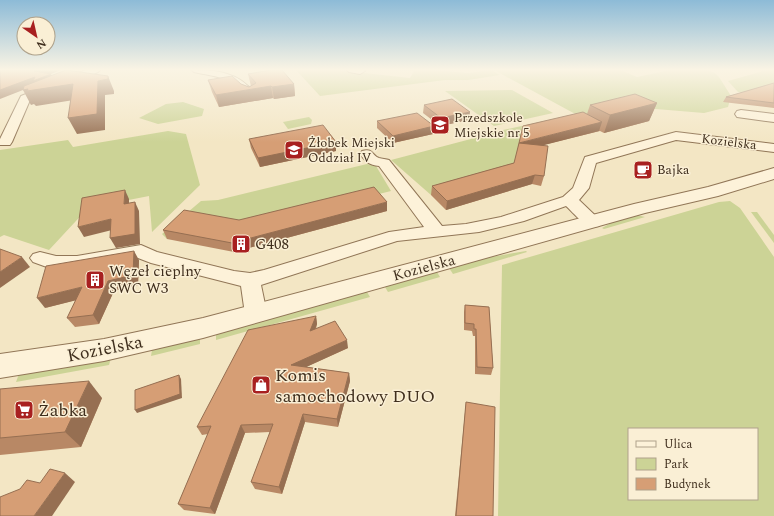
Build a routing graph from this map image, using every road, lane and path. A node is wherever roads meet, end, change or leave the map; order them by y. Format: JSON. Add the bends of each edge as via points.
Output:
{"nodes":[{"id":1,"x":35,"y":94,"type":"edge"},
{"id":2,"x":741,"y":114,"type":"dead end"},
{"id":3,"x":774,"y":118,"type":"edge"},
{"id":4,"x":5,"y":142,"type":"dead end"},
{"id":5,"x":774,"y":148,"type":"edge"},
{"id":6,"x":367,"y":154,"type":"dead end"},
{"id":7,"x":774,"y":173,"type":"edge"},
{"id":8,"x":569,"y":200,"type":"junction"},
{"id":9,"x":593,"y":222,"type":"junction"},
{"id":10,"x":437,"y":232,"type":"junction"},
{"id":11,"x":40,"y":258,"type":"dead end"},
{"id":12,"x":250,"y":280,"type":"junction"},
{"id":13,"x":256,"y":314,"type":"junction"},
{"id":14,"x":0,"y":366,"type":"edge"}],
"edges":[{"from":1,"to":4,"type":"street","via":[[25,98]]},
{"from":2,"to":3,"type":"street","name":"Kozielska"},
{"from":5,"to":8,"type":"street","name":"Kozielska","via":[[676,136],[636,146],[590,160],[580,190]]},
{"from":6,"to":10,"type":"street","name":"Kozielska","via":[[374,161],[384,163]]},
{"from":7,"to":9,"type":"street","name":"Kozielska","via":[[712,192]]},
{"from":8,"to":9,"type":"street"},
{"from":8,"to":10,"type":"street","name":"Kozielska","via":[[488,225]]},
{"from":9,"to":13,"type":"street","name":"Kozielska"},
{"from":10,"to":12,"type":"street","name":"Kozielska","via":[[395,236]]},
{"from":11,"to":12,"type":"street","name":"Kozielska","via":[[55,263],[77,263],[141,251],[151,256]]},
{"from":12,"to":13,"type":"street"},
{"from":13,"to":14,"type":"street","name":"Kozielska","via":[[104,350]]}]}
